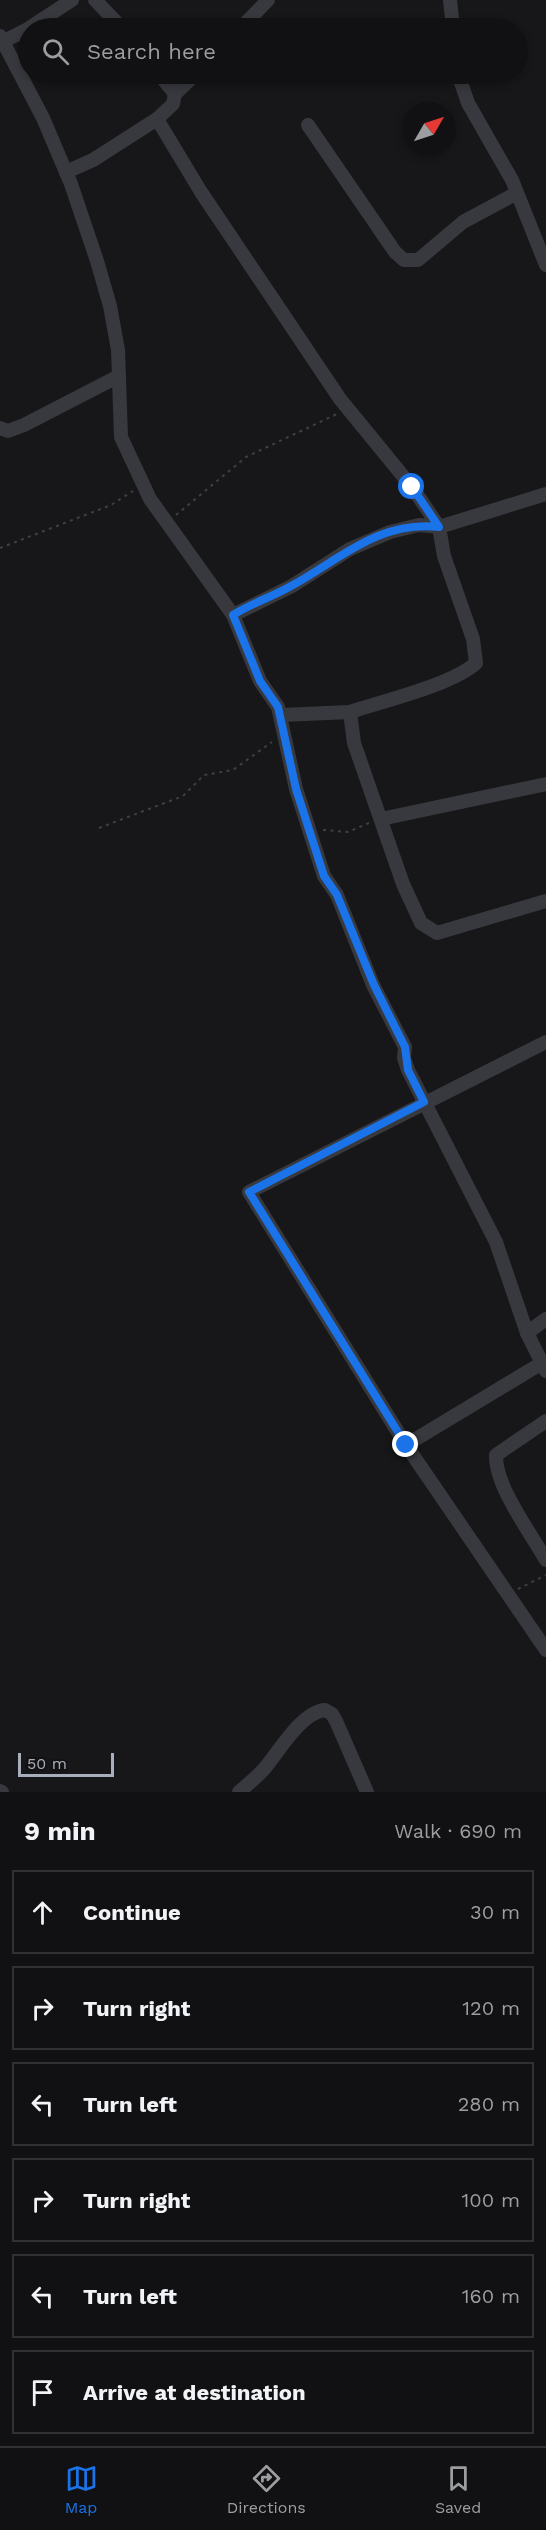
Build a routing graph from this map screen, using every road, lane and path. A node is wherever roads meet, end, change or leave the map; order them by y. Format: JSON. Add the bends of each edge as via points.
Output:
{"nodes":[{"id":1,"x":72,"y":0,"type":"edge"},
{"id":2,"x":95,"y":0,"type":"edge"},
{"id":3,"x":268,"y":0,"type":"edge"},
{"id":4,"x":450,"y":0,"type":"edge"},
{"id":5,"x":45,"y":18,"type":"edge"},
{"id":6,"x":112,"y":18,"type":"edge"},
{"id":7,"x":251,"y":18,"type":"edge"},
{"id":8,"x":452,"y":18,"type":"edge"},
{"id":9,"x":18,"y":34,"type":"edge"},
{"id":10,"x":1,"y":41,"type":"edge"},
{"id":11,"x":18,"y":72,"type":"edge"},
{"id":12,"x":24,"y":84,"type":"edge"},
{"id":13,"x":167,"y":84,"type":"edge"},
{"id":14,"x":185,"y":84,"type":"edge"},
{"id":15,"x":461,"y":84,"type":"edge"},
{"id":16,"x":175,"y":94,"type":"junction"},
{"id":17,"x":157,"y":119,"type":"junction"},
{"id":18,"x":308,"y":125,"type":"dead end"},
{"id":19,"x":66,"y":172,"type":"junction"},
{"id":20,"x":517,"y":193,"type":"junction"},
{"id":21,"x":546,"y":265,"type":"edge"},
{"id":22,"x":119,"y":376,"type":"junction"},
{"id":23,"x":348,"y":408,"type":"junction"},
{"id":24,"x":0,"y":428,"type":"edge"},
{"id":25,"x":142,"y":484,"type":"junction"},
{"id":26,"x":546,"y":494,"type":"edge"},
{"id":27,"x":167,"y":523,"type":"junction"},
{"id":28,"x":439,"y":527,"type":"junction"},
{"id":29,"x":0,"y":548,"type":"edge"},
{"id":30,"x":233,"y":615,"type":"junction"},
{"id":31,"x":350,"y":712,"type":"junction"},
{"id":32,"x":281,"y":715,"type":"junction"},
{"id":33,"x":285,"y":732,"type":"junction"},
{"id":34,"x":546,"y":783,"type":"edge"},
{"id":35,"x":381,"y":819,"type":"junction"},
{"id":36,"x":99,"y":828,"type":"dead end"},
{"id":37,"x":308,"y":830,"type":"junction"},
{"id":38,"x":546,"y":901,"type":"edge"},
{"id":39,"x":546,"y":1042,"type":"edge"},
{"id":40,"x":424,"y":1102,"type":"junction"},
{"id":41,"x":546,"y":1319,"type":"edge"},
{"id":42,"x":527,"y":1333,"type":"junction"},
{"id":43,"x":544,"y":1367,"type":"edge"},
{"id":44,"x":546,"y":1421,"type":"edge"},
{"id":45,"x":406,"y":1445,"type":"junction"},
{"id":46,"x":546,"y":1560,"type":"edge"},
{"id":47,"x":546,"y":1575,"type":"edge"},
{"id":48,"x":507,"y":1594,"type":"junction"},
{"id":49,"x":544,"y":1643,"type":"edge"},
{"id":50,"x":239,"y":1792,"type":"edge"},
{"id":51,"x":367,"y":1792,"type":"edge"}],
"edges":[{"from":1,"to":5,"type":"street"},
{"from":2,"to":6,"type":"street"},
{"from":3,"to":7,"type":"street"},
{"from":4,"to":8,"type":"street"},
{"from":9,"to":10,"type":"street"},
{"from":10,"to":11,"type":"street"},
{"from":12,"to":19,"type":"street"},
{"from":13,"to":16,"type":"street"},
{"from":14,"to":16,"type":"street"},
{"from":15,"to":20,"type":"street"},
{"from":16,"to":17,"type":"street","via":[[173,104]]},
{"from":17,"to":19,"type":"street","via":[[93,160]]},
{"from":17,"to":23,"type":"street","via":[[201,192]]},
{"from":18,"to":20,"type":"street","via":[[404,260],[418,260],[464,222]]},
{"from":19,"to":22,"type":"street","via":[[110,306]]},
{"from":20,"to":21,"type":"street"},
{"from":22,"to":24,"type":"street","via":[[24,425],[8,431]]},
{"from":22,"to":25,"type":"street","via":[[121,437]]},
{"from":23,"to":27,"type":"path","via":[[246,457]]},
{"from":23,"to":28,"type":"street"},
{"from":25,"to":27,"type":"street"},
{"from":25,"to":29,"type":"path","via":[[111,505]]},
{"from":26,"to":28,"type":"street"},
{"from":27,"to":30,"type":"street"},
{"from":28,"to":30,"type":"street","via":[[419,525],[390,532],[350,549],[292,586]]},
{"from":28,"to":31,"type":"street","via":[[444,556],[473,639],[476,663],[435,683]]},
{"from":30,"to":32,"type":"street","via":[[260,681]]},
{"from":31,"to":32,"type":"street"},
{"from":31,"to":35,"type":"street","via":[[354,743]]},
{"from":32,"to":33,"type":"street"},
{"from":33,"to":36,"type":"path","via":[[233,770],[204,775],[183,796]]},
{"from":33,"to":37,"type":"street"},
{"from":34,"to":35,"type":"street"},
{"from":35,"to":37,"type":"path","via":[[348,832]]},
{"from":35,"to":38,"type":"street","via":[[403,884],[421,923],[428,929],[437,933]]},
{"from":37,"to":40,"type":"street","via":[[324,876],[337,895],[405,1047],[408,1070]]},
{"from":39,"to":40,"type":"street"},
{"from":40,"to":42,"type":"street","via":[[496,1242]]},
{"from":40,"to":45,"type":"street","via":[[249,1192]]},
{"from":41,"to":42,"type":"street"},
{"from":42,"to":43,"type":"street"},
{"from":43,"to":45,"type":"street"},
{"from":44,"to":46,"type":"street","via":[[503,1449],[495,1462],[509,1496]]},
{"from":45,"to":48,"type":"street"},
{"from":47,"to":48,"type":"path"},
{"from":48,"to":49,"type":"street"},
{"from":50,"to":51,"type":"street","via":[[265,1768],[282,1743],[315,1713],[325,1710],[336,1721]]}]}
